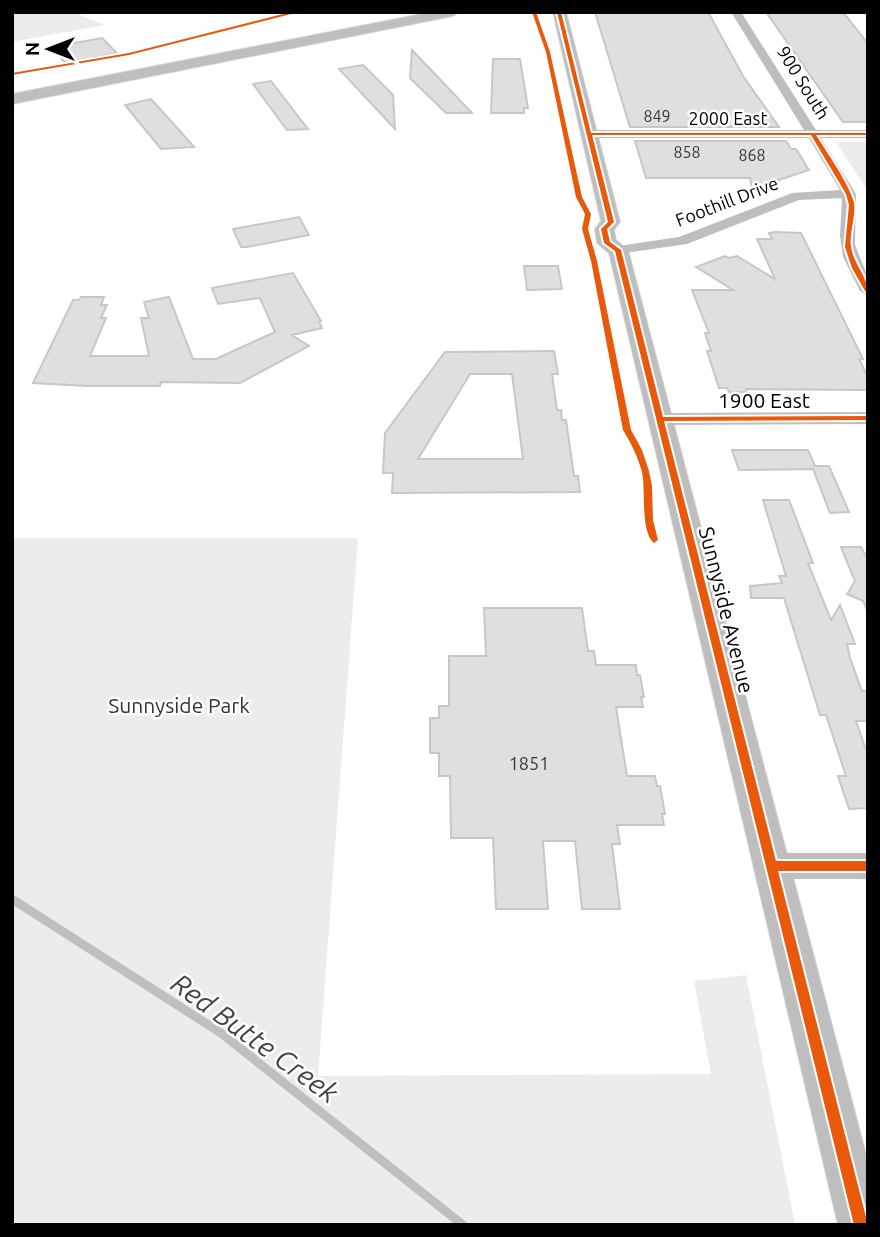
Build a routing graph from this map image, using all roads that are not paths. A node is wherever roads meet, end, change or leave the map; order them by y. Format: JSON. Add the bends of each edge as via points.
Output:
{"nodes":[{"id":1,"x":453,"y":12,"type":"edge"},
{"id":2,"x":559,"y":12,"type":"edge"},
{"id":3,"x":736,"y":12,"type":"edge"},
{"id":4,"x":12,"y":99,"type":"edge"},
{"id":5,"x":589,"y":134,"type":"junction"},
{"id":6,"x":813,"y":134,"type":"junction"},
{"id":7,"x":868,"y":134,"type":"edge"},
{"id":8,"x":849,"y":194,"type":"junction"},
{"id":9,"x":618,"y":250,"type":"junction"},
{"id":10,"x":868,"y":290,"type":"edge"},
{"id":11,"x":868,"y":418,"type":"edge"},
{"id":12,"x":660,"y":419,"type":"junction"},
{"id":13,"x":772,"y":866,"type":"junction"},
{"id":14,"x":868,"y":866,"type":"edge"},
{"id":15,"x":861,"y":1225,"type":"edge"}],
"edges":[{"from":1,"to":4,"type":"main road"},
{"from":2,"to":5,"type":"main road","name":"Sunnyside Avenue"},
{"from":3,"to":6,"type":"street","name":"900 South"},
{"from":5,"to":6,"type":"street","name":"2000 East"},
{"from":5,"to":9,"type":"main road","name":"Sunnyside Avenue","via":[[611,222],[604,229],[607,243]]},
{"from":6,"to":7,"type":"street","name":"2000 East"},
{"from":6,"to":8,"type":"street","name":"900 South"},
{"from":8,"to":9,"type":"street","name":"Foothill Drive","via":[[797,196],[682,241]]},
{"from":8,"to":10,"type":"street","name":"900 South","via":[[848,247]]},
{"from":9,"to":12,"type":"main road","name":"Sunnyside Avenue"},
{"from":11,"to":12,"type":"street","name":"1900 East"},
{"from":12,"to":13,"type":"main road","name":"Sunnyside Avenue"},
{"from":13,"to":14,"type":"street"},
{"from":13,"to":15,"type":"main road","name":"Sunnyside Avenue"}]}
